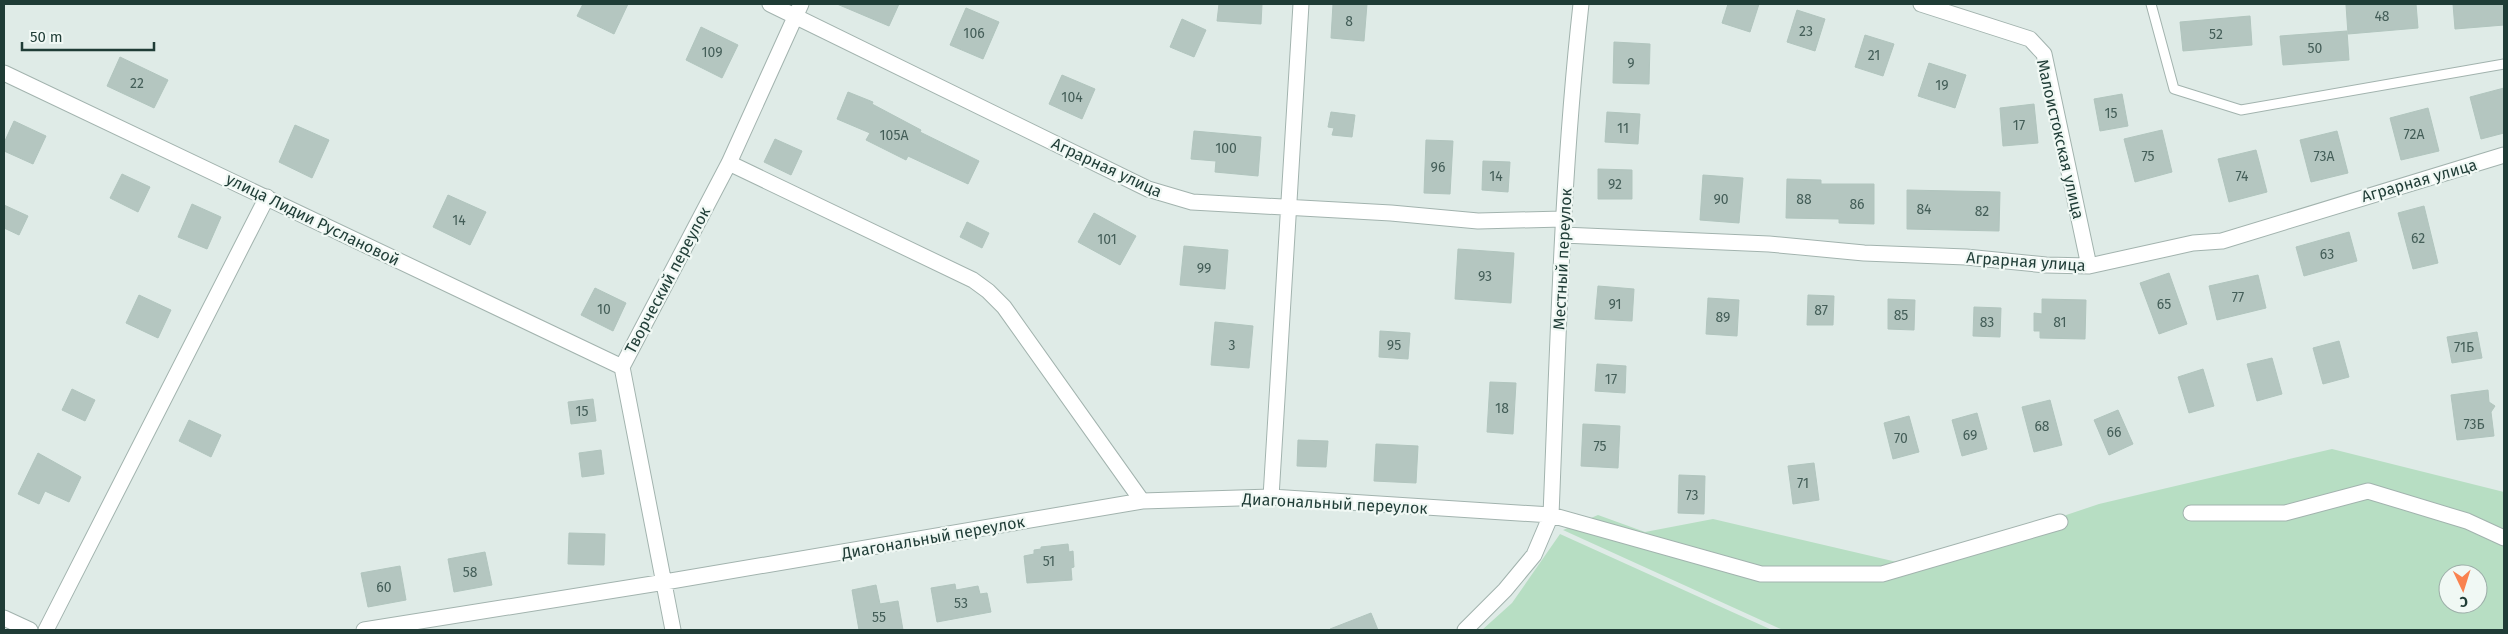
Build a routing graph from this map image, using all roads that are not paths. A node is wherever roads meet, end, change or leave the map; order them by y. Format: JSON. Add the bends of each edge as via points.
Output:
{"nodes":[{"id":1,"x":770,"y":4,"type":"edge"},
{"id":2,"x":1301,"y":4,"type":"edge"},
{"id":3,"x":1581,"y":4,"type":"edge"},
{"id":4,"x":1921,"y":4,"type":"edge"},
{"id":5,"x":2151,"y":4,"type":"edge"},
{"id":6,"x":798,"y":10,"type":"edge"},
{"id":7,"x":2504,"y":64,"type":"edge"},
{"id":8,"x":4,"y":73,"type":"edge"},
{"id":9,"x":2504,"y":155,"type":"edge"},
{"id":10,"x":729,"y":163,"type":"junction"},
{"id":11,"x":267,"y":197,"type":"junction"},
{"id":12,"x":1290,"y":207,"type":"junction"},
{"id":13,"x":1563,"y":219,"type":"junction"},
{"id":14,"x":1563,"y":235,"type":"junction"},
{"id":15,"x":2089,"y":266,"type":"junction"},
{"id":16,"x":622,"y":367,"type":"junction"},
{"id":17,"x":1271,"y":497,"type":"junction"},
{"id":18,"x":1142,"y":501,"type":"junction"},
{"id":19,"x":2191,"y":513,"type":"dead end"},
{"id":20,"x":1551,"y":515,"type":"junction"},
{"id":21,"x":2060,"y":522,"type":"dead end"},
{"id":22,"x":2504,"y":538,"type":"edge"},
{"id":23,"x":665,"y":582,"type":"junction"},
{"id":24,"x":4,"y":618,"type":"edge"},
{"id":25,"x":30,"y":630,"type":"edge"},
{"id":26,"x":46,"y":630,"type":"edge"},
{"id":27,"x":364,"y":630,"type":"edge"},
{"id":28,"x":672,"y":630,"type":"edge"},
{"id":29,"x":1465,"y":630,"type":"edge"}],
"edges":[{"from":1,"to":6,"type":"street","name":"Аграрная улица"},
{"from":2,"to":12,"type":"street"},
{"from":3,"to":13,"type":"street","name":"Местный переулок"},
{"from":4,"to":15,"type":"street","name":"Малоистокская улица","via":[[2030,39],[2044,54]]},
{"from":5,"to":7,"type":"lane","via":[[2174,89],[2241,110]]},
{"from":6,"to":10,"type":"street","name":"Творческий переулок"},
{"from":6,"to":12,"type":"street","name":"Аграрная улица","via":[[1148,189],[1192,202]]},
{"from":8,"to":11,"type":"street","name":"улица Лидии Руслановой"},
{"from":9,"to":15,"type":"street","name":"Аграрная улица","via":[[2222,241],[2192,243]]},
{"from":10,"to":16,"type":"street","name":"Творческий переулок"},
{"from":10,"to":18,"type":"street","via":[[972,280],[988,291],[1004,307]]},
{"from":11,"to":16,"type":"street","name":"улица Лидии Руслановой"},
{"from":11,"to":26,"type":"street"},
{"from":12,"to":13,"type":"street","name":"Аграрная улица","via":[[1478,221]]},
{"from":12,"to":17,"type":"street"},
{"from":13,"to":14,"type":"street","name":"Местный переулок"},
{"from":14,"to":15,"type":"street","name":"Аграрная улица","via":[[1769,244],[1864,253],[1966,257],[2046,266]]},
{"from":14,"to":20,"type":"street","name":"Местный переулок"},
{"from":16,"to":23,"type":"street","name":"Творческий переулок"},
{"from":17,"to":18,"type":"street","name":"Диагональный переулок"},
{"from":17,"to":20,"type":"street","name":"Диагональный переулок"},
{"from":18,"to":23,"type":"street","name":"Диагональный переулок"},
{"from":19,"to":22,"type":"street","via":[[2285,512],[2368,491],[2468,521]]},
{"from":20,"to":21,"type":"street","name":"Диагональный переулок","via":[[1761,574],[1882,574]]},
{"from":20,"to":29,"type":"street","via":[[1534,555]]},
{"from":23,"to":27,"type":"street","name":"Диагональный переулок"},
{"from":23,"to":28,"type":"street","name":"Творческий переулок"},
{"from":24,"to":25,"type":"street"}]}
